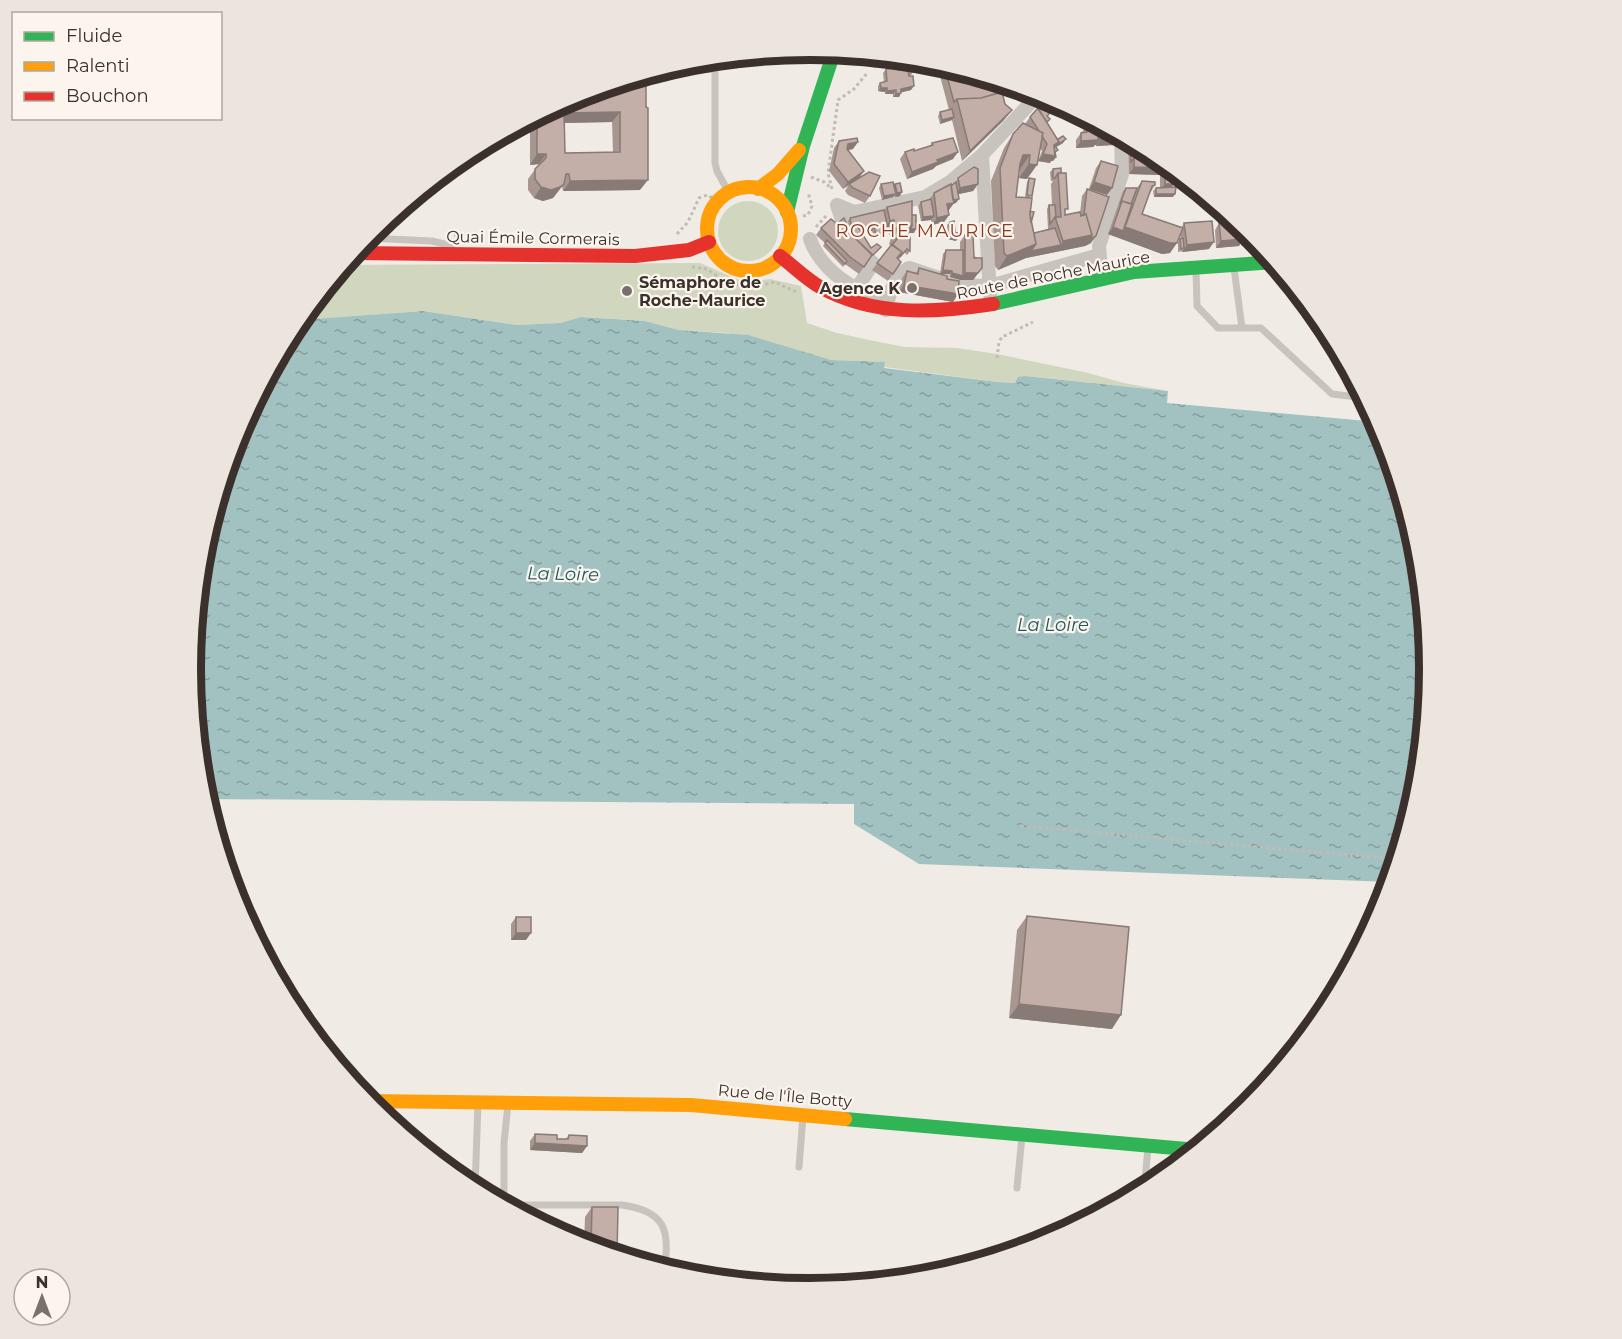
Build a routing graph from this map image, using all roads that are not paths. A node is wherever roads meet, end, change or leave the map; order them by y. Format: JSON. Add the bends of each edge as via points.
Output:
{"nodes":[{"id":1,"x":831,"y":61,"type":"edge"},
{"id":2,"x":708,"y":69,"type":"edge"},
{"id":3,"x":1032,"y":101,"type":"edge"},
{"id":4,"x":1121,"y":145,"type":"edge"},
{"id":5,"x":803,"y":146,"type":"junction"},
{"id":6,"x":982,"y":155,"type":"junction"},
{"id":7,"x":758,"y":189,"type":"junction"},
{"id":8,"x":723,"y":197,"type":"junction"},
{"id":9,"x":788,"y":215,"type":"junction"},
{"id":10,"x":380,"y":239,"type":"edge"},
{"id":11,"x":810,"y":239,"type":"road end"},
{"id":12,"x":709,"y":242,"type":"junction"},
{"id":13,"x":367,"y":253,"type":"edge"},
{"id":14,"x":484,"y":253,"type":"junction"},
{"id":15,"x":1099,"y":255,"type":"junction"},
{"id":16,"x":780,"y":256,"type":"junction"},
{"id":17,"x":1264,"y":263,"type":"edge"},
{"id":18,"x":1233,"y":265,"type":"junction"},
{"id":19,"x":1196,"y":268,"type":"junction"},
{"id":20,"x":1102,"y":279,"type":"junction"},
{"id":21,"x":990,"y":286,"type":"junction"},
{"id":22,"x":857,"y":288,"type":"junction"},
{"id":23,"x":887,"y":303,"type":"junction"},
{"id":24,"x":991,"y":306,"type":"junction"},
{"id":25,"x":1242,"y":328,"type":"junction"},
{"id":26,"x":1356,"y":397,"type":"edge"},
{"id":27,"x":381,"y":1101,"type":"edge"},
{"id":28,"x":478,"y":1101,"type":"junction"},
{"id":29,"x":508,"y":1101,"type":"junction"},
{"id":30,"x":804,"y":1114,"type":"junction"},
{"id":31,"x":1022,"y":1134,"type":"junction"},
{"id":32,"x":1148,"y":1145,"type":"junction"},
{"id":33,"x":1187,"y":1149,"type":"edge"},
{"id":34,"x":799,"y":1167,"type":"dead end"},
{"id":35,"x":475,"y":1178,"type":"edge"},
{"id":36,"x":1145,"y":1179,"type":"edge"},
{"id":37,"x":1017,"y":1188,"type":"dead end"},
{"id":38,"x":504,"y":1196,"type":"edge"},
{"id":39,"x":521,"y":1205,"type":"edge"},
{"id":40,"x":665,"y":1261,"type":"edge"}],
"edges":[{"from":1,"to":5,"type":"street"},
{"from":2,"to":8,"type":"lane","via":[[715,69],[715,163]]},
{"from":3,"to":6,"type":"street"},
{"from":4,"to":15,"type":"street","via":[[1122,174]]},
{"from":5,"to":7,"type":"street"},
{"from":5,"to":9,"type":"street"},
{"from":6,"to":21,"type":"street"},
{"from":6,"to":22,"type":"street","via":[[950,182],[925,196],[854,212],[837,205],[849,241],[873,263]]},
{"from":7,"to":8,"type":"street","via":[[741,188]]},
{"from":7,"to":9,"type":"street","via":[[774,196]]},
{"from":8,"to":12,"type":"street","via":[[708,220]]},
{"from":9,"to":16,"type":"street","via":[[789,242]]},
{"from":10,"to":14,"type":"lane","via":[[432,241]]},
{"from":11,"to":22,"type":"street","name":"Route de Roche Maurice","via":[[820,259]]},
{"from":12,"to":14,"type":"street","name":"Quai Émile Cormerais","via":[[689,250],[634,256]]},
{"from":12,"to":16,"type":"street","via":[[723,262],[737,269],[760,269]]},
{"from":13,"to":14,"type":"street","name":"Quai Émile Cormerais"},
{"from":15,"to":20,"type":"street"},
{"from":15,"to":21,"type":"street"},
{"from":16,"to":23,"type":"street","name":"Route de Roche Maurice","via":[[827,292],[848,301]]},
{"from":17,"to":18,"type":"street","name":"Route de Roche Maurice"},
{"from":18,"to":19,"type":"street","name":"Route de Roche Maurice"},
{"from":18,"to":25,"type":"lane"},
{"from":19,"to":20,"type":"street","name":"Route de Roche Maurice"},
{"from":19,"to":25,"type":"lane","via":[[1197,306],[1218,328]]},
{"from":20,"to":24,"type":"street","name":"Route de Roche Maurice"},
{"from":21,"to":23,"type":"street","via":[[960,285],[909,268],[899,273]]},
{"from":21,"to":24,"type":"street"},
{"from":22,"to":23,"type":"street","name":"Route de Roche Maurice"},
{"from":23,"to":24,"type":"street","name":"Route de Roche Maurice","via":[[959,312]]},
{"from":25,"to":26,"type":"lane","via":[[1262,328],[1332,394]]},
{"from":27,"to":28,"type":"street","name":"Rue de l'Île Botty"},
{"from":28,"to":29,"type":"street","name":"Rue de l'Île Botty"},
{"from":28,"to":35,"type":"lane"},
{"from":29,"to":30,"type":"street","name":"Rue de l'Île Botty","via":[[691,1105]]},
{"from":29,"to":38,"type":"lane"},
{"from":30,"to":31,"type":"street","name":"Rue de l'Île Botty"},
{"from":30,"to":34,"type":"lane"},
{"from":31,"to":32,"type":"street","name":"Rue de l'Île Botty"},
{"from":31,"to":37,"type":"lane"},
{"from":32,"to":33,"type":"street","name":"Rue de l'Île Botty"},
{"from":32,"to":36,"type":"lane"},
{"from":39,"to":40,"type":"lane","via":[[640,1208],[655,1216],[664,1228]]}]}
